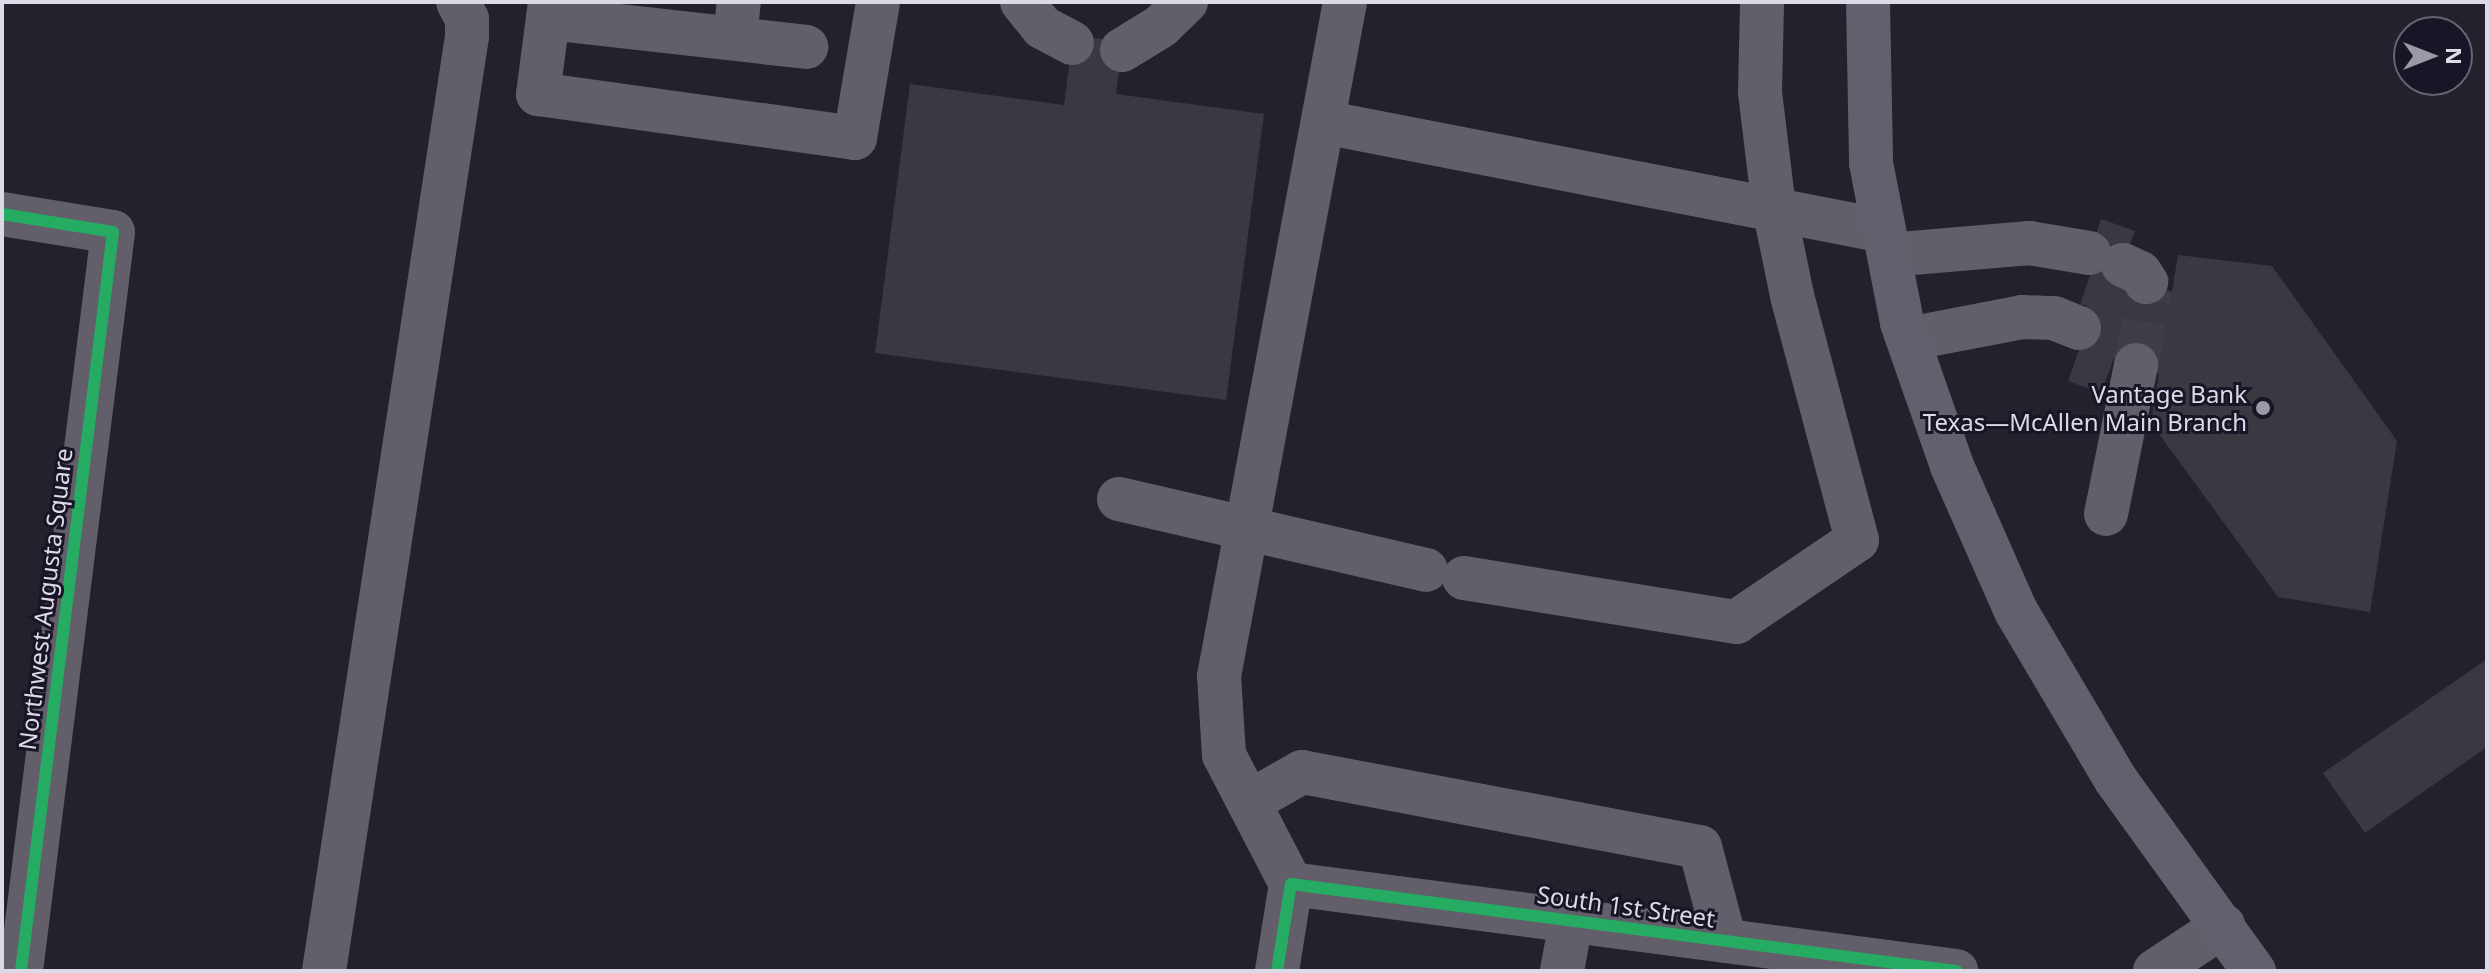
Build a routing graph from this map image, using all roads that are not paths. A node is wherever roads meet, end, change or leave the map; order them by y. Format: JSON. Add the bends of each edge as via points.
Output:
{"nodes":[{"id":1,"x":458,"y":2,"type":"edge"},
{"id":2,"x":878,"y":2,"type":"edge"},
{"id":3,"x":1022,"y":2,"type":"edge"},
{"id":4,"x":1186,"y":2,"type":"edge"},
{"id":5,"x":1345,"y":2,"type":"edge"},
{"id":6,"x":1762,"y":2,"type":"edge"},
{"id":7,"x":1868,"y":2,"type":"edge"},
{"id":8,"x":549,"y":10,"type":"edge"},
{"id":9,"x":687,"y":17,"type":"edge"},
{"id":10,"x":737,"y":20,"type":"edge"},
{"id":11,"x":1072,"y":43,"type":"dead end"},
{"id":12,"x":806,"y":47,"type":"dead end"},
{"id":13,"x":1122,"y":50,"type":"dead end"},
{"id":14,"x":1323,"y":122,"type":"junction"},
{"id":15,"x":1774,"y":208,"type":"junction"},
{"id":16,"x":2,"y":214,"type":"edge"},
{"id":17,"x":1886,"y":243,"type":"junction"},
{"id":18,"x":2119,"y":267,"type":"dead end"},
{"id":19,"x":2079,"y":328,"type":"dead end"},
{"id":20,"x":1908,"y":339,"type":"junction"},
{"id":21,"x":2136,"y":365,"type":"tunnel mouth"},
{"id":22,"x":1119,"y":499,"type":"dead end"},
{"id":23,"x":2106,"y":514,"type":"dead end"},
{"id":24,"x":1244,"y":527,"type":"junction"},
{"id":25,"x":1249,"y":802,"type":"junction"},
{"id":26,"x":1291,"y":884,"type":"junction"},
{"id":27,"x":1571,"y":921,"type":"junction"},
{"id":28,"x":2223,"y":926,"type":"junction"},
{"id":29,"x":1725,"y":941,"type":"junction"},
{"id":30,"x":21,"y":971,"type":"edge"},
{"id":31,"x":324,"y":971,"type":"edge"},
{"id":32,"x":1277,"y":971,"type":"edge"},
{"id":33,"x":1562,"y":971,"type":"edge"},
{"id":34,"x":1956,"y":971,"type":"edge"},
{"id":35,"x":2155,"y":971,"type":"edge"},
{"id":36,"x":2254,"y":971,"type":"edge"}],
"edges":[{"from":1,"to":31,"type":"street","via":[[467,19],[467,36]]},
{"from":2,"to":8,"type":"street","via":[[855,138],[538,94]]},
{"from":3,"to":11,"type":"street","via":[[1042,27]]},
{"from":4,"to":13,"type":"street","via":[[1161,26]]},
{"from":5,"to":14,"type":"street"},
{"from":6,"to":15,"type":"street","via":[[1760,92]]},
{"from":7,"to":17,"type":"main road","via":[[1871,163]]},
{"from":8,"to":9,"type":"street"},
{"from":9,"to":10,"type":"street"},
{"from":10,"to":12,"type":"street"},
{"from":14,"to":15,"type":"street"},
{"from":14,"to":24,"type":"street"},
{"from":15,"to":17,"type":"street"},
{"from":15,"to":24,"type":"street","via":[[1857,540],[1736,622],[1445,574]]},
{"from":16,"to":30,"type":"street","name":"Northwest Augusta Square","via":[[113,232]]},
{"from":17,"to":18,"type":"street","via":[[2029,243]]},
{"from":17,"to":20,"type":"main road"},
{"from":19,"to":20,"type":"street","via":[[2054,318],[2022,317]]},
{"from":20,"to":28,"type":"main road","via":[[1952,466],[2016,611],[2116,780]]},
{"from":21,"to":23,"type":"street"},
{"from":22,"to":24,"type":"street"},
{"from":24,"to":25,"type":"street","via":[[1219,676],[1224,755]]},
{"from":25,"to":26,"type":"street"},
{"from":25,"to":29,"type":"street","via":[[1302,772],[1700,847]]},
{"from":26,"to":27,"type":"street","name":"South 1st Street"},
{"from":26,"to":32,"type":"street"},
{"from":27,"to":29,"type":"street","name":"South 1st Street"},
{"from":27,"to":33,"type":"street"},
{"from":28,"to":35,"type":"street"},
{"from":28,"to":36,"type":"main road"},
{"from":29,"to":34,"type":"street","name":"South 1st Street"}]}
